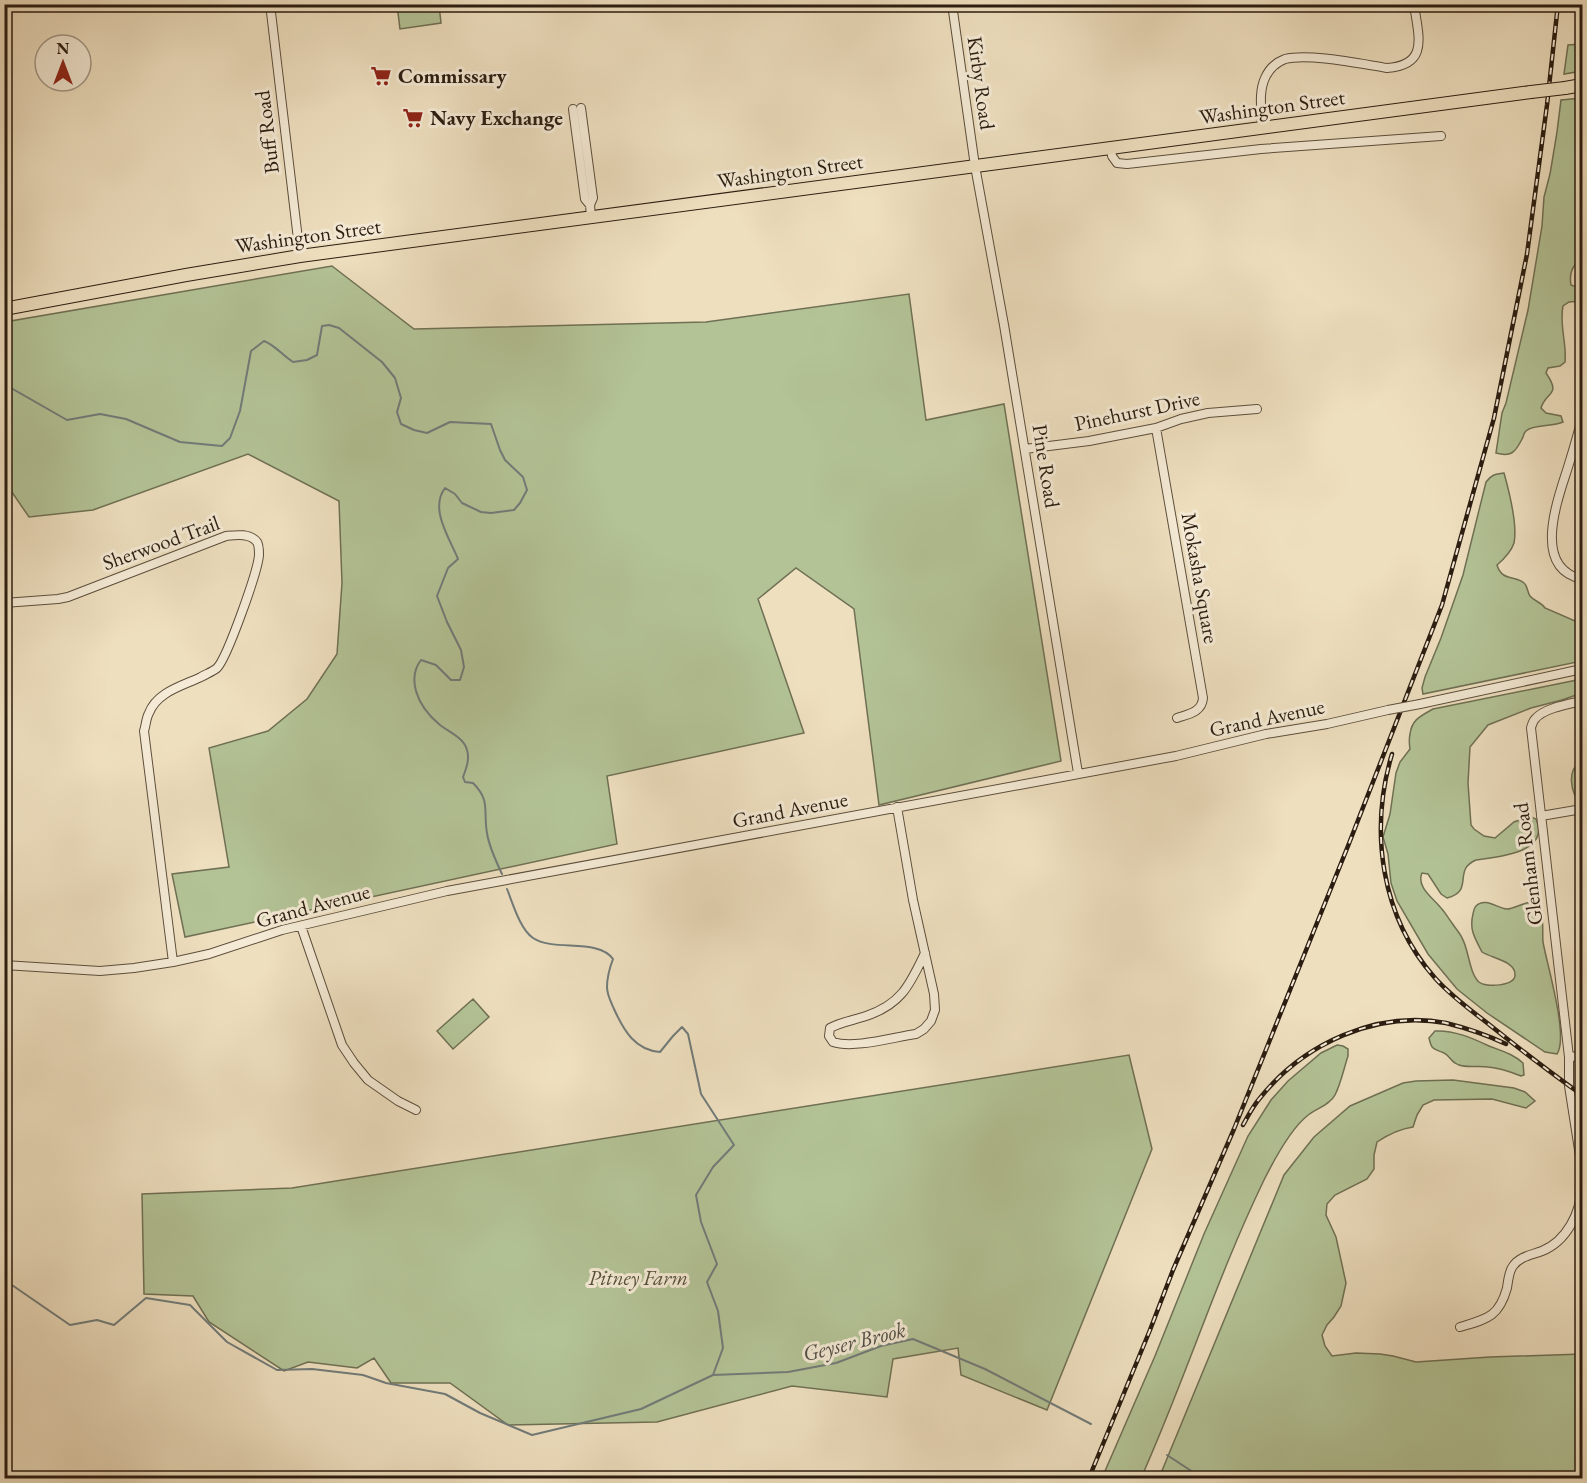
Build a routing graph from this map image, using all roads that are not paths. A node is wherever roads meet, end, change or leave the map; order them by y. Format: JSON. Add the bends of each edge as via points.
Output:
{"nodes":[{"id":1,"x":270,"y":4,"type":"edge"},
{"id":2,"x":952,"y":4,"type":"edge"},
{"id":3,"x":1414,"y":4,"type":"edge"},
{"id":4,"x":1582,"y":85,"type":"edge"},
{"id":5,"x":577,"y":109,"type":"dead end"},
{"id":6,"x":1262,"y":128,"type":"junction"},
{"id":7,"x":1440,"y":136,"type":"dead end"},
{"id":8,"x":1111,"y":148,"type":"junction"},
{"id":9,"x":975,"y":166,"type":"junction"},
{"id":10,"x":591,"y":211,"type":"junction"},
{"id":11,"x":300,"y":256,"type":"junction"},
{"id":12,"x":4,"y":309,"type":"edge"},
{"id":13,"x":1257,"y":409,"type":"dead end"},
{"id":14,"x":1582,"y":418,"type":"edge"},
{"id":15,"x":1156,"y":428,"type":"junction"},
{"id":16,"x":1025,"y":449,"type":"junction"},
{"id":17,"x":1578,"y":450,"type":"edge"},
{"id":18,"x":1582,"y":579,"type":"edge"},
{"id":19,"x":4,"y":603,"type":"edge"},
{"id":20,"x":1582,"y":669,"type":"edge"},
{"id":21,"x":1582,"y":701,"type":"edge"},
{"id":22,"x":1177,"y":718,"type":"dead end"},
{"id":23,"x":1078,"y":773,"type":"junction"},
{"id":24,"x":897,"y":807,"type":"junction"},
{"id":25,"x":1582,"y":809,"type":"edge"},
{"id":26,"x":1541,"y":816,"type":"junction"},
{"id":27,"x":301,"y":926,"type":"junction"},
{"id":28,"x":925,"y":953,"type":"junction"},
{"id":29,"x":173,"y":962,"type":"junction"},
{"id":30,"x":4,"y":965,"type":"edge"},
{"id":31,"x":1582,"y":1056,"type":"edge"},
{"id":32,"x":1569,"y":1058,"type":"junction"},
{"id":33,"x":416,"y":1110,"type":"dead end"},
{"id":34,"x":1582,"y":1169,"type":"edge"},
{"id":35,"x":1582,"y":1188,"type":"edge"},
{"id":36,"x":1460,"y":1327,"type":"dead end"}],
"edges":[{"from":1,"to":11,"type":"street","name":"Buff Road"},
{"from":2,"to":9,"type":"street","name":"Kirby Road"},
{"from":3,"to":6,"type":"street","via":[[1419,39],[1414,58],[1387,68],[1320,58],[1283,60],[1265,77],[1261,93]]},
{"from":4,"to":6,"type":"highway","name":"Washington Street","bridge":true},
{"from":5,"to":10,"type":"street","via":[[585,199]]},
{"from":6,"to":8,"type":"highway","name":"Washington Street"},
{"from":7,"to":8,"type":"street","via":[[1127,164],[1117,163]]},
{"from":8,"to":9,"type":"highway","name":"Washington Street"},
{"from":9,"to":10,"type":"highway","name":"Washington Street"},
{"from":9,"to":16,"type":"street","name":"Pine Road"},
{"from":10,"to":11,"type":"highway","name":"Washington Street"},
{"from":11,"to":12,"type":"highway","name":"Washington Street"},
{"from":13,"to":15,"type":"street","name":"Pinehurst Drive","via":[[1181,419]]},
{"from":14,"to":17,"type":"street"},
{"from":15,"to":16,"type":"street","name":"Pinehurst Drive"},
{"from":15,"to":22,"type":"street","name":"Mokasha Square","via":[[1203,698],[1197,710]]},
{"from":16,"to":23,"type":"street","name":"Pine Road"},
{"from":17,"to":18,"type":"street","via":[[1555,510],[1552,545],[1568,573]]},
{"from":19,"to":29,"type":"street","name":"Sherwood Trail","via":[[68,597],[226,536],[248,536],[259,544],[259,557],[240,619],[223,660],[209,673],[154,702],[144,731]]},
{"from":20,"to":23,"type":"street","name":"Grand Avenue","bridge":true,"via":[[1176,756]]},
{"from":21,"to":26,"type":"street","name":"Glenham Road","via":[[1545,712],[1531,728]]},
{"from":23,"to":24,"type":"street","name":"Grand Avenue"},
{"from":24,"to":27,"type":"street","name":"Grand Avenue","via":[[447,891]]},
{"from":24,"to":28,"type":"street"},
{"from":25,"to":26,"type":"street"},
{"from":26,"to":32,"type":"street","name":"Glenham Road"},
{"from":27,"to":29,"type":"street","name":"Grand Avenue"},
{"from":27,"to":33,"type":"street","via":[[342,1045],[368,1080]]},
{"from":28,"to":28,"type":"street","via":[[935,1010],[924,1029],[916,1034],[858,1044],[833,1042],[830,1028],[869,1015],[896,1000],[907,989]]},
{"from":29,"to":30,"type":"street","name":"Grand Avenue","via":[[100,971]]},
{"from":31,"to":32,"type":"street"},
{"from":32,"to":34,"type":"street","name":"Glenham Road","via":[[1569,1086]]},
{"from":35,"to":36,"type":"street","via":[[1581,1204],[1567,1231],[1544,1251],[1524,1257],[1512,1267],[1498,1309],[1489,1317]]}]}
